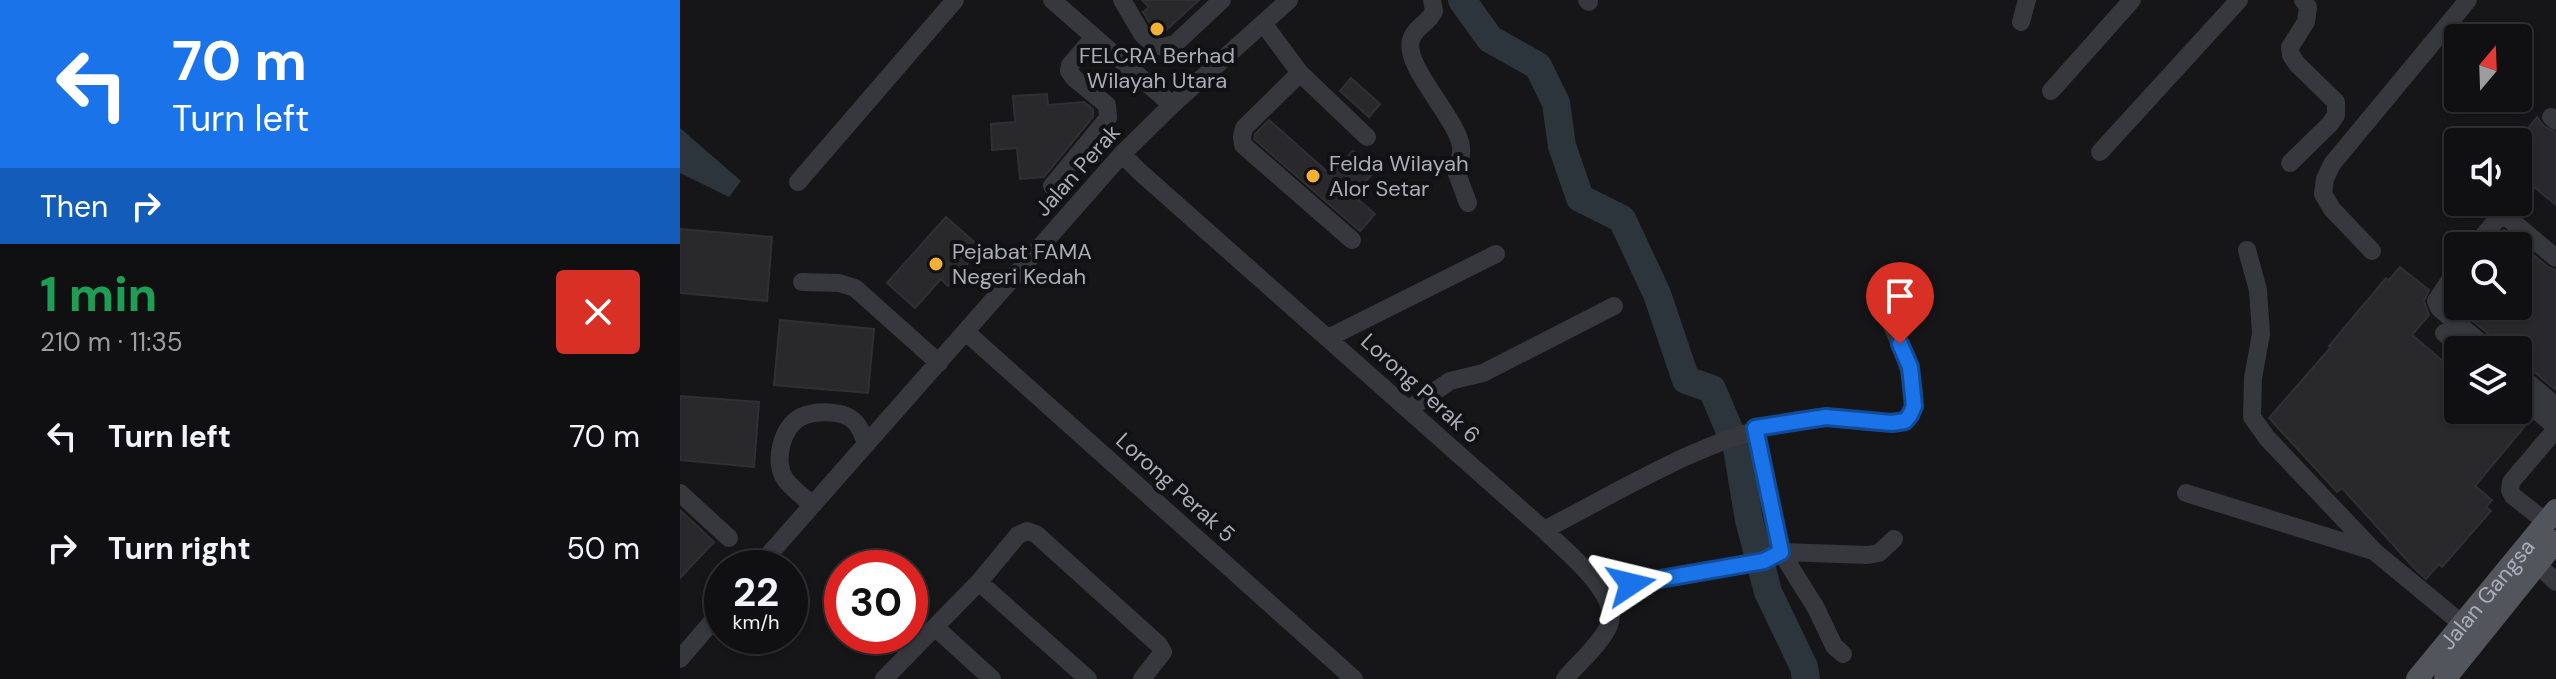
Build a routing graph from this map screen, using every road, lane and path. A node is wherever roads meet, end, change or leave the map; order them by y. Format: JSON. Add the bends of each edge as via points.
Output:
{"nodes":[{"id":1,"x":955,"y":0,"type":"edge"},
{"id":2,"x":1052,"y":0,"type":"edge"},
{"id":3,"x":1122,"y":0,"type":"edge"},
{"id":4,"x":1222,"y":0,"type":"edge"},
{"id":5,"x":1289,"y":0,"type":"edge"},
{"id":6,"x":1432,"y":0,"type":"edge"},
{"id":7,"x":2027,"y":0,"type":"edge"},
{"id":8,"x":2132,"y":0,"type":"edge"},
{"id":9,"x":2239,"y":0,"type":"edge"},
{"id":10,"x":2303,"y":0,"type":"edge"},
{"id":11,"x":2468,"y":0,"type":"edge"},
{"id":12,"x":2021,"y":22,"type":"dead end"},
{"id":13,"x":1263,"y":23,"type":"junction"},
{"id":14,"x":1094,"y":37,"type":"junction"},
{"id":15,"x":1300,"y":73,"type":"junction"},
{"id":16,"x":2051,"y":91,"type":"dead end"},
{"id":17,"x":1172,"y":105,"type":"junction"},
{"id":18,"x":1367,"y":137,"type":"dead end"},
{"id":19,"x":2100,"y":152,"type":"dead end"},
{"id":20,"x":1122,"y":154,"type":"junction"},
{"id":21,"x":2290,"y":163,"type":"dead end"},
{"id":22,"x":798,"y":182,"type":"dead end"},
{"id":23,"x":1052,"y":186,"type":"dead end"},
{"id":24,"x":1468,"y":203,"type":"dead end"},
{"id":25,"x":2485,"y":232,"type":"edge"},
{"id":26,"x":2525,"y":232,"type":"edge"},
{"id":27,"x":2532,"y":238,"type":"edge"},
{"id":28,"x":1352,"y":240,"type":"dead end"},
{"id":29,"x":2247,"y":250,"type":"dead end"},
{"id":30,"x":2372,"y":251,"type":"dead end"},
{"id":31,"x":1496,"y":254,"type":"dead end"},
{"id":32,"x":2556,"y":258,"type":"edge"},
{"id":33,"x":802,"y":282,"type":"dead end"},
{"id":34,"x":2444,"y":289,"type":"edge"},
{"id":35,"x":1614,"y":306,"type":"dead end"},
{"id":36,"x":2444,"y":312,"type":"edge"},
{"id":37,"x":2453,"y":320,"type":"edge"},
{"id":38,"x":1890,"y":321,"type":"dead end"},
{"id":39,"x":966,"y":332,"type":"junction"},
{"id":40,"x":2444,"y":333,"type":"dead end"},
{"id":41,"x":2448,"y":336,"type":"edge"},
{"id":42,"x":2472,"y":336,"type":"edge"},
{"id":43,"x":1328,"y":338,"type":"junction"},
{"id":44,"x":939,"y":363,"type":"junction"},
{"id":45,"x":2532,"y":386,"type":"edge"},
{"id":46,"x":2556,"y":406,"type":"edge"},
{"id":47,"x":2532,"y":407,"type":"edge"},
{"id":48,"x":1409,"y":409,"type":"junction"},
{"id":49,"x":1755,"y":428,"type":"junction"},
{"id":50,"x":2556,"y":428,"type":"edge"},
{"id":51,"x":867,"y":444,"type":"junction"},
{"id":52,"x":680,"y":493,"type":"edge"},
{"id":53,"x":2186,"y":493,"type":"dead end"},
{"id":54,"x":812,"y":505,"type":"junction"},
{"id":55,"x":2553,"y":524,"type":"edge"},
{"id":56,"x":1544,"y":530,"type":"junction"},
{"id":57,"x":729,"y":538,"type":"dead end"},
{"id":58,"x":1894,"y":539,"type":"dead end"},
{"id":59,"x":773,"y":550,"type":"edge"},
{"id":60,"x":2375,"y":552,"type":"junction"},
{"id":61,"x":1765,"y":559,"type":"junction"},
{"id":62,"x":2537,"y":564,"type":"junction"},
{"id":63,"x":979,"y":582,"type":"junction"},
{"id":64,"x":2556,"y":582,"type":"edge"},
{"id":65,"x":1602,"y":590,"type":"junction"},
{"id":66,"x":2461,"y":623,"type":"junction"},
{"id":67,"x":936,"y":628,"type":"junction"},
{"id":68,"x":704,"y":631,"type":"edge"},
{"id":69,"x":1843,"y":654,"type":"dead end"},
{"id":70,"x":680,"y":659,"type":"edge"},
{"id":71,"x":1346,"y":676,"type":"edge"},
{"id":72,"x":884,"y":679,"type":"edge"},
{"id":73,"x":992,"y":679,"type":"edge"},
{"id":74,"x":1088,"y":679,"type":"edge"},
{"id":75,"x":1142,"y":679,"type":"edge"},
{"id":76,"x":1565,"y":679,"type":"edge"},
{"id":77,"x":2417,"y":679,"type":"edge"},
{"id":78,"x":2445,"y":679,"type":"edge"}],
"edges":[{"from":1,"to":22,"type":"street"},
{"from":2,"to":14,"type":"street"},
{"from":3,"to":4,"type":"street","via":[[1142,34],[1164,47],[1176,43]]},
{"from":5,"to":13,"type":"street","name":"Jalan Perak"},
{"from":6,"to":24,"type":"street","via":[[1432,17],[1411,37],[1410,47],[1460,141],[1456,171]]},
{"from":7,"to":12,"type":"street"},
{"from":8,"to":16,"type":"street"},
{"from":9,"to":19,"type":"street"},
{"from":10,"to":21,"type":"street","via":[[2308,7],[2306,22],[2290,47],[2291,55],[2336,102],[2336,115]]},
{"from":11,"to":30,"type":"street","via":[[2325,179],[2323,194],[2332,209]]},
{"from":13,"to":15,"type":"street"},
{"from":13,"to":17,"type":"street","name":"Jalan Perak"},
{"from":14,"to":17,"type":"street"},
{"from":14,"to":23,"type":"street","via":[[1069,71],[1107,105],[1108,118]]},
{"from":15,"to":18,"type":"street"},
{"from":15,"to":28,"type":"street","via":[[1244,128],[1243,145]]},
{"from":17,"to":20,"type":"street","name":"Jalan Perak"},
{"from":20,"to":39,"type":"street","name":"Jalan Perak"},
{"from":20,"to":43,"type":"street","name":"Lorong Perak 6"},
{"from":25,"to":26,"type":"street","via":[[2499,217]]},
{"from":27,"to":32,"type":"street"},
{"from":29,"to":60,"type":"street","via":[[2258,290],[2261,334],[2252,417]]},
{"from":31,"to":43,"type":"street"},
{"from":33,"to":44,"type":"street","via":[[855,288]]},
{"from":34,"to":36,"type":"street","via":[[2436,301]]},
{"from":35,"to":48,"type":"street","via":[[1483,373],[1450,381]]},
{"from":37,"to":42,"type":"street"},
{"from":38,"to":49,"type":"street","via":[[1910,367],[1914,406],[1905,421],[1826,417]]},
{"from":39,"to":44,"type":"street","name":"Jalan Perak"},
{"from":39,"to":71,"type":"street","name":"Lorong Perak 5"},
{"from":40,"to":41,"type":"street"},
{"from":43,"to":48,"type":"street","name":"Lorong Perak 6"},
{"from":44,"to":51,"type":"street","name":"Jalan Perak"},
{"from":45,"to":46,"type":"street"},
{"from":47,"to":50,"type":"street"},
{"from":48,"to":56,"type":"street","name":"Lorong Perak 6"},
{"from":49,"to":56,"type":"street","via":[[1673,463]]},
{"from":49,"to":61,"type":"street"},
{"from":50,"to":55,"type":"street","via":[[2510,490]]},
{"from":51,"to":54,"type":"street","name":"Jalan Perak"},
{"from":51,"to":54,"type":"street","via":[[852,418],[840,414],[801,417],[790,427],[779,457],[781,469]]},
{"from":52,"to":57,"type":"street"},
{"from":53,"to":60,"type":"street"},
{"from":54,"to":59,"type":"street","name":"Jalan Perak"},
{"from":55,"to":62,"type":"main road","name":"Jalan Gangsa"},
{"from":55,"to":66,"type":"main road","name":"Jalan Gangsa"},
{"from":56,"to":65,"type":"street","name":"Lorong Perak 6"},
{"from":58,"to":61,"type":"street","via":[[1879,553],[1868,555]]},
{"from":60,"to":66,"type":"street"},
{"from":61,"to":65,"type":"street"},
{"from":61,"to":69,"type":"street","via":[[1816,608]]},
{"from":62,"to":64,"type":"street"},
{"from":62,"to":78,"type":"main road","name":"Jalan Gangsa"},
{"from":63,"to":67,"type":"street"},
{"from":63,"to":74,"type":"street"},
{"from":63,"to":75,"type":"street","via":[[1018,535],[1036,534],[1159,645],[1160,659]]},
{"from":65,"to":76,"type":"street","via":[[1612,609],[1610,625]]},
{"from":66,"to":77,"type":"main road","name":"Jalan Gangsa"},
{"from":67,"to":72,"type":"street"},
{"from":67,"to":73,"type":"street"},
{"from":68,"to":70,"type":"street"}]}
